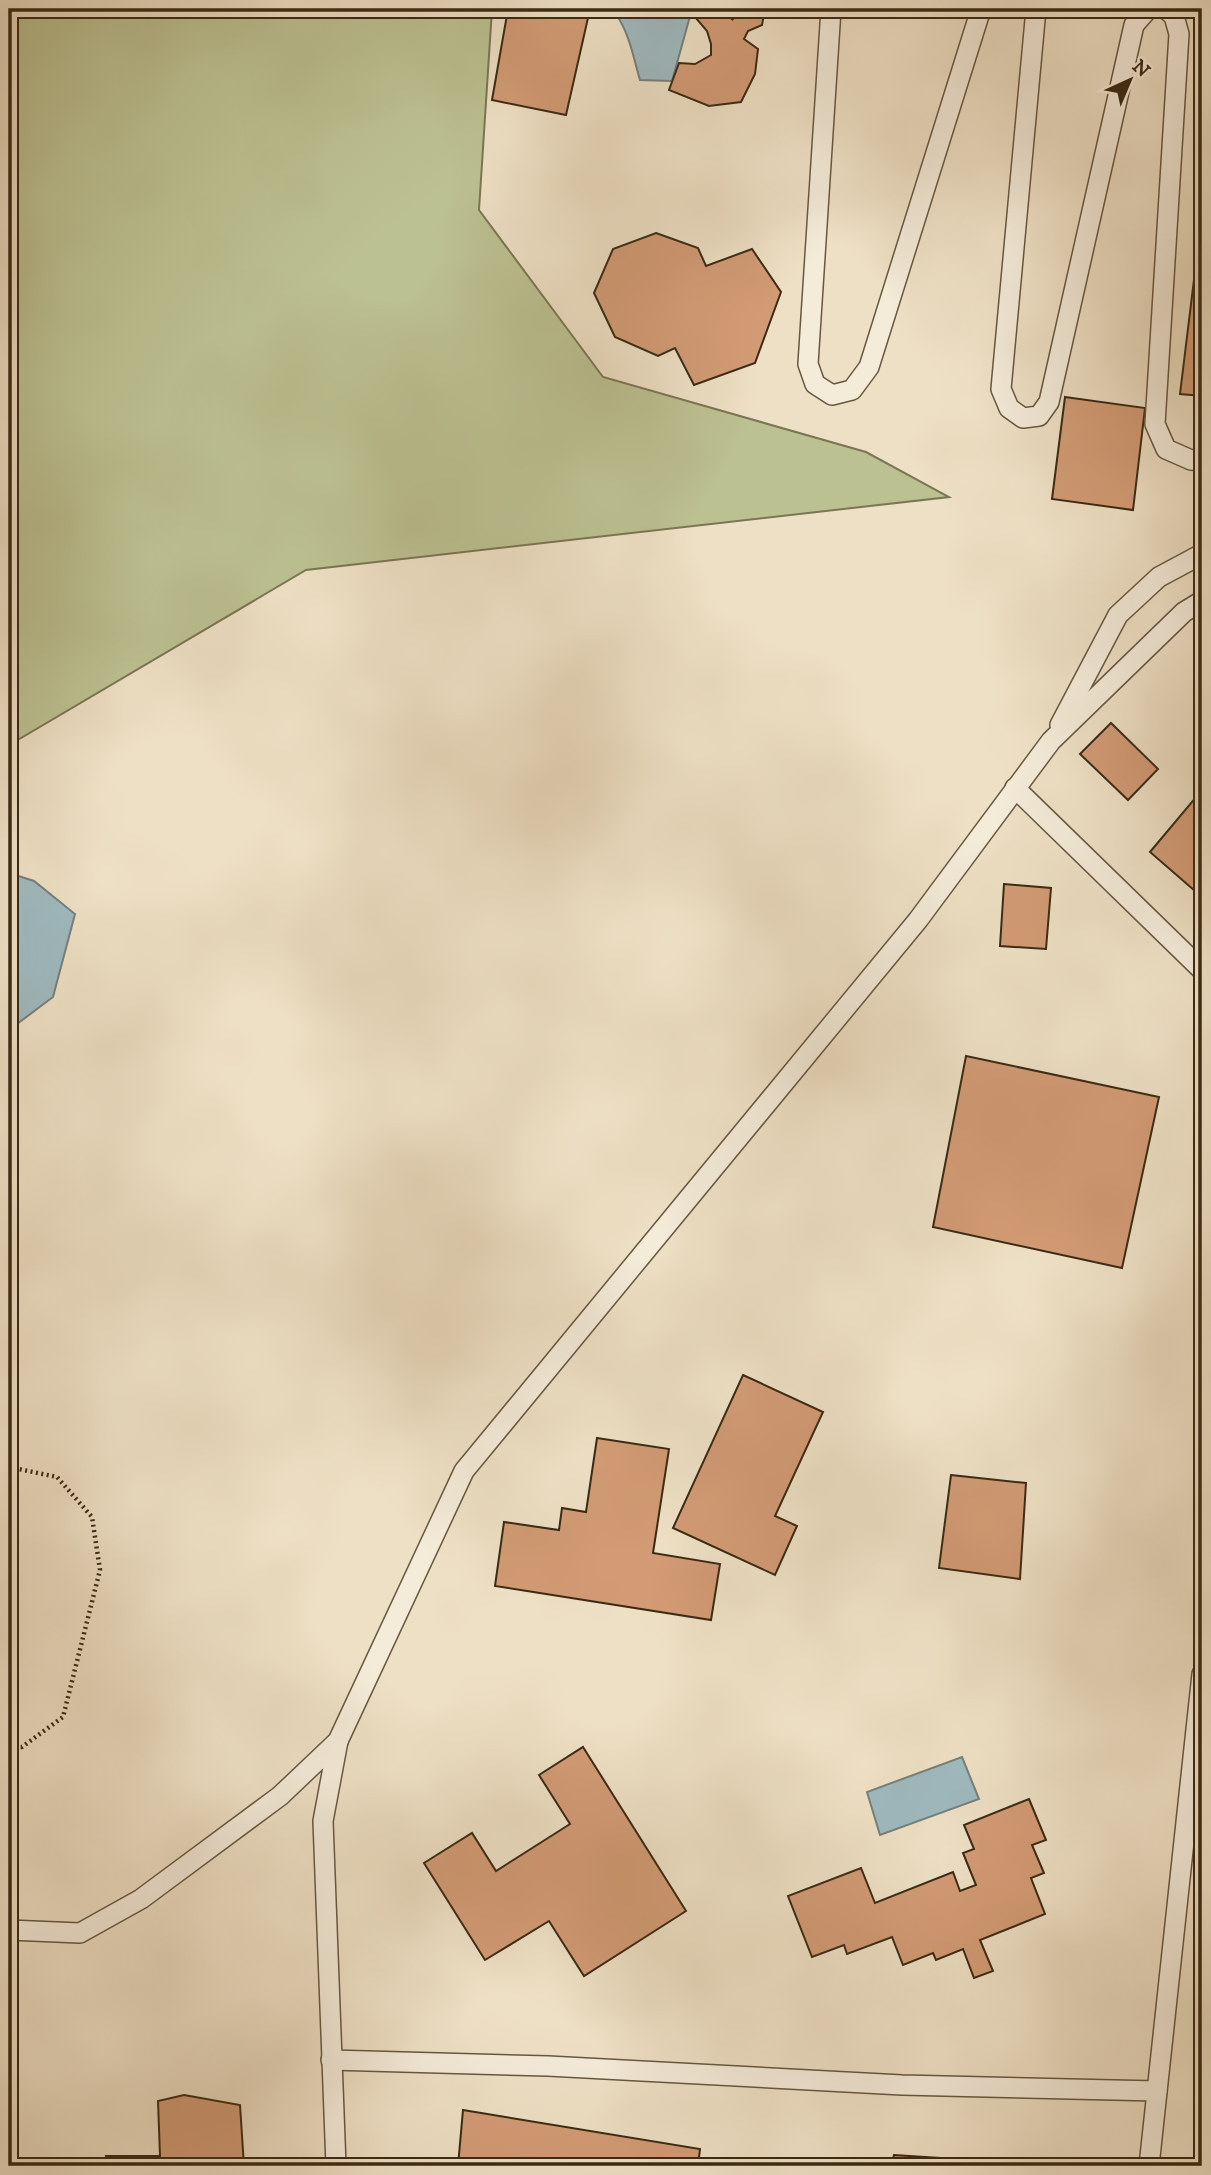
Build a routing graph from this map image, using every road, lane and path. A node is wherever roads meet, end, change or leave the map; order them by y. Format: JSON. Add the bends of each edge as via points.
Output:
{"nodes":[{"id":1,"x":831,"y":9,"type":"edge"},
{"id":2,"x":981,"y":9,"type":"edge"},
{"id":3,"x":1035,"y":9,"type":"edge"},
{"id":4,"x":1148,"y":9,"type":"edge"},
{"id":5,"x":1166,"y":9,"type":"edge"},
{"id":6,"x":1202,"y":461,"type":"edge"},
{"id":7,"x":1202,"y":554,"type":"edge"},
{"id":8,"x":1202,"y":601,"type":"edge"},
{"id":9,"x":1051,"y":741,"type":"junction"},
{"id":10,"x":1015,"y":788,"type":"junction"},
{"id":11,"x":1202,"y":970,"type":"edge"},
{"id":12,"x":9,"y":1467,"type":"edge"},
{"id":13,"x":1202,"y":1674,"type":"edge"},
{"id":14,"x":338,"y":1741,"type":"junction"},
{"id":15,"x":9,"y":1748,"type":"edge"},
{"id":16,"x":9,"y":1930,"type":"edge"},
{"id":17,"x":331,"y":2060,"type":"junction"},
{"id":18,"x":1157,"y":2091,"type":"junction"},
{"id":19,"x":336,"y":2166,"type":"edge"},
{"id":20,"x":1149,"y":2166,"type":"edge"}],
"edges":[{"from":1,"to":2,"type":"lane","via":[[808,364],[815,384],[832,395],[852,390],[869,368]]},
{"from":3,"to":4,"type":"lane","via":[[1002,389],[1009,408],[1023,418],[1039,415],[1049,402],[1134,25]]},
{"from":5,"to":6,"type":"lane","via":[[1174,16],[1180,34],[1155,424],[1166,449]]},
{"from":7,"to":9,"type":"lane","via":[[1159,577],[1118,615]]},
{"from":8,"to":9,"type":"lane","via":[[1184,612]]},
{"from":9,"to":10,"type":"lane"},
{"from":10,"to":11,"type":"lane"},
{"from":10,"to":14,"type":"lane","via":[[901,942],[464,1471]]},
{"from":12,"to":15,"type":"path","via":[[57,1477],[92,1517],[100,1570],[63,1717],[22,1747]]},
{"from":13,"to":18,"type":"lane"},
{"from":14,"to":16,"type":"lane","via":[[280,1796],[141,1899],[80,1933]]},
{"from":14,"to":17,"type":"lane","via":[[323,1821]]},
{"from":17,"to":18,"type":"lane","via":[[902,2085]]},
{"from":17,"to":19,"type":"lane"},
{"from":18,"to":20,"type":"lane"}]}
